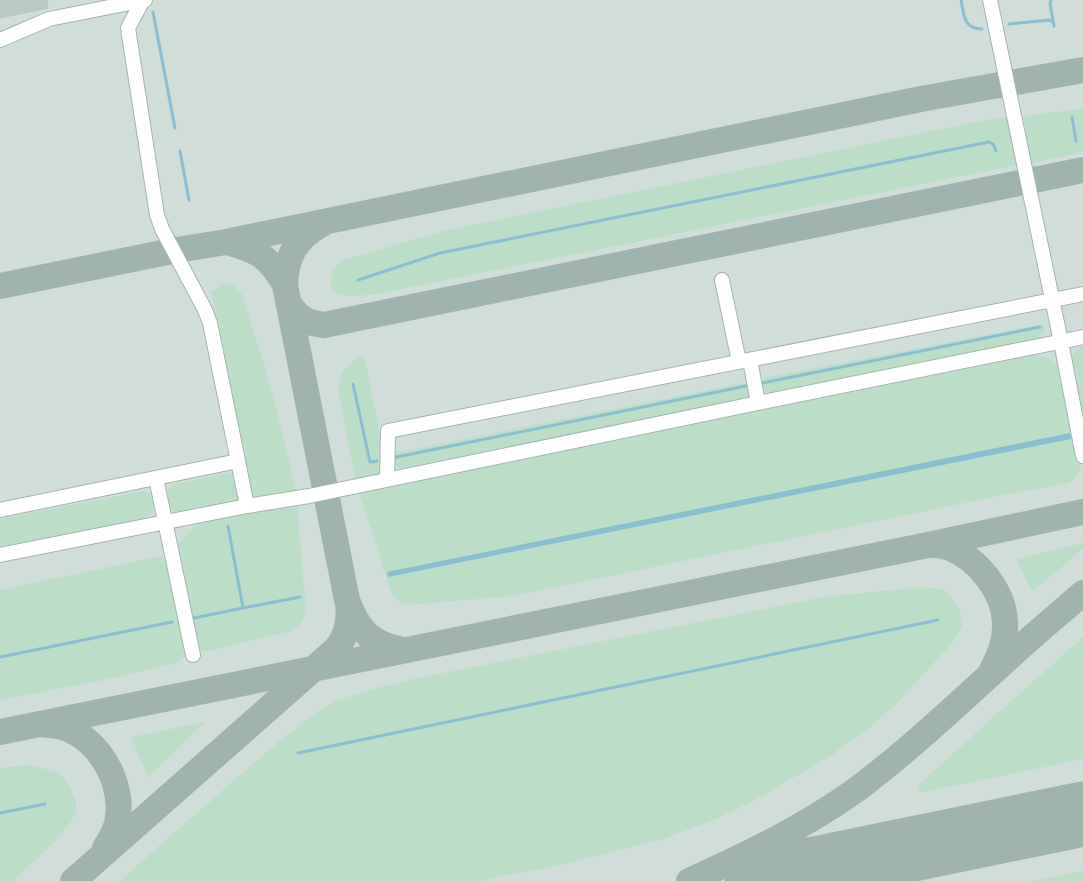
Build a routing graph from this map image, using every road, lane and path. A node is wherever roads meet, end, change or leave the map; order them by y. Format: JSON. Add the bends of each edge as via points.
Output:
{"nodes":[{"id":1,"x":144,"y":0,"type":"edge"},
{"id":2,"x":990,"y":0,"type":"edge"},
{"id":3,"x":0,"y":40,"type":"edge"},
{"id":4,"x":722,"y":280,"type":"dead end"},
{"id":5,"x":1083,"y":294,"type":"edge"},
{"id":6,"x":1052,"y":300,"type":"junction"},
{"id":7,"x":1083,"y":337,"type":"edge"},
{"id":8,"x":1061,"y":342,"type":"junction"},
{"id":9,"x":744,"y":361,"type":"junction"},
{"id":10,"x":758,"y":402,"type":"junction"},
{"id":11,"x":1083,"y":456,"type":"edge"},
{"id":12,"x":238,"y":461,"type":"junction"},
{"id":13,"x":156,"y":478,"type":"junction"},
{"id":14,"x":387,"y":480,"type":"junction"},
{"id":15,"x":247,"y":506,"type":"junction"},
{"id":16,"x":0,"y":510,"type":"edge"},
{"id":17,"x":165,"y":522,"type":"junction"},
{"id":18,"x":0,"y":555,"type":"edge"},
{"id":19,"x":193,"y":656,"type":"dead end"}],
"edges":[{"from":1,"to":3,"type":"lane","via":[[49,19]]},
{"from":1,"to":12,"type":"lane","via":[[128,28],[158,215],[210,323]]},
{"from":2,"to":6,"type":"lane"},
{"from":4,"to":9,"type":"lane"},
{"from":5,"to":6,"type":"lane"},
{"from":6,"to":8,"type":"lane"},
{"from":6,"to":9,"type":"lane"},
{"from":7,"to":8,"type":"lane"},
{"from":8,"to":10,"type":"lane"},
{"from":8,"to":11,"type":"lane"},
{"from":9,"to":10,"type":"lane"},
{"from":9,"to":14,"type":"lane","via":[[388,432]]},
{"from":10,"to":14,"type":"lane"},
{"from":12,"to":13,"type":"lane"},
{"from":12,"to":15,"type":"lane"},
{"from":13,"to":16,"type":"lane"},
{"from":13,"to":17,"type":"lane"},
{"from":14,"to":15,"type":"lane"},
{"from":15,"to":17,"type":"lane"},
{"from":17,"to":18,"type":"lane"},
{"from":17,"to":19,"type":"lane"}]}
